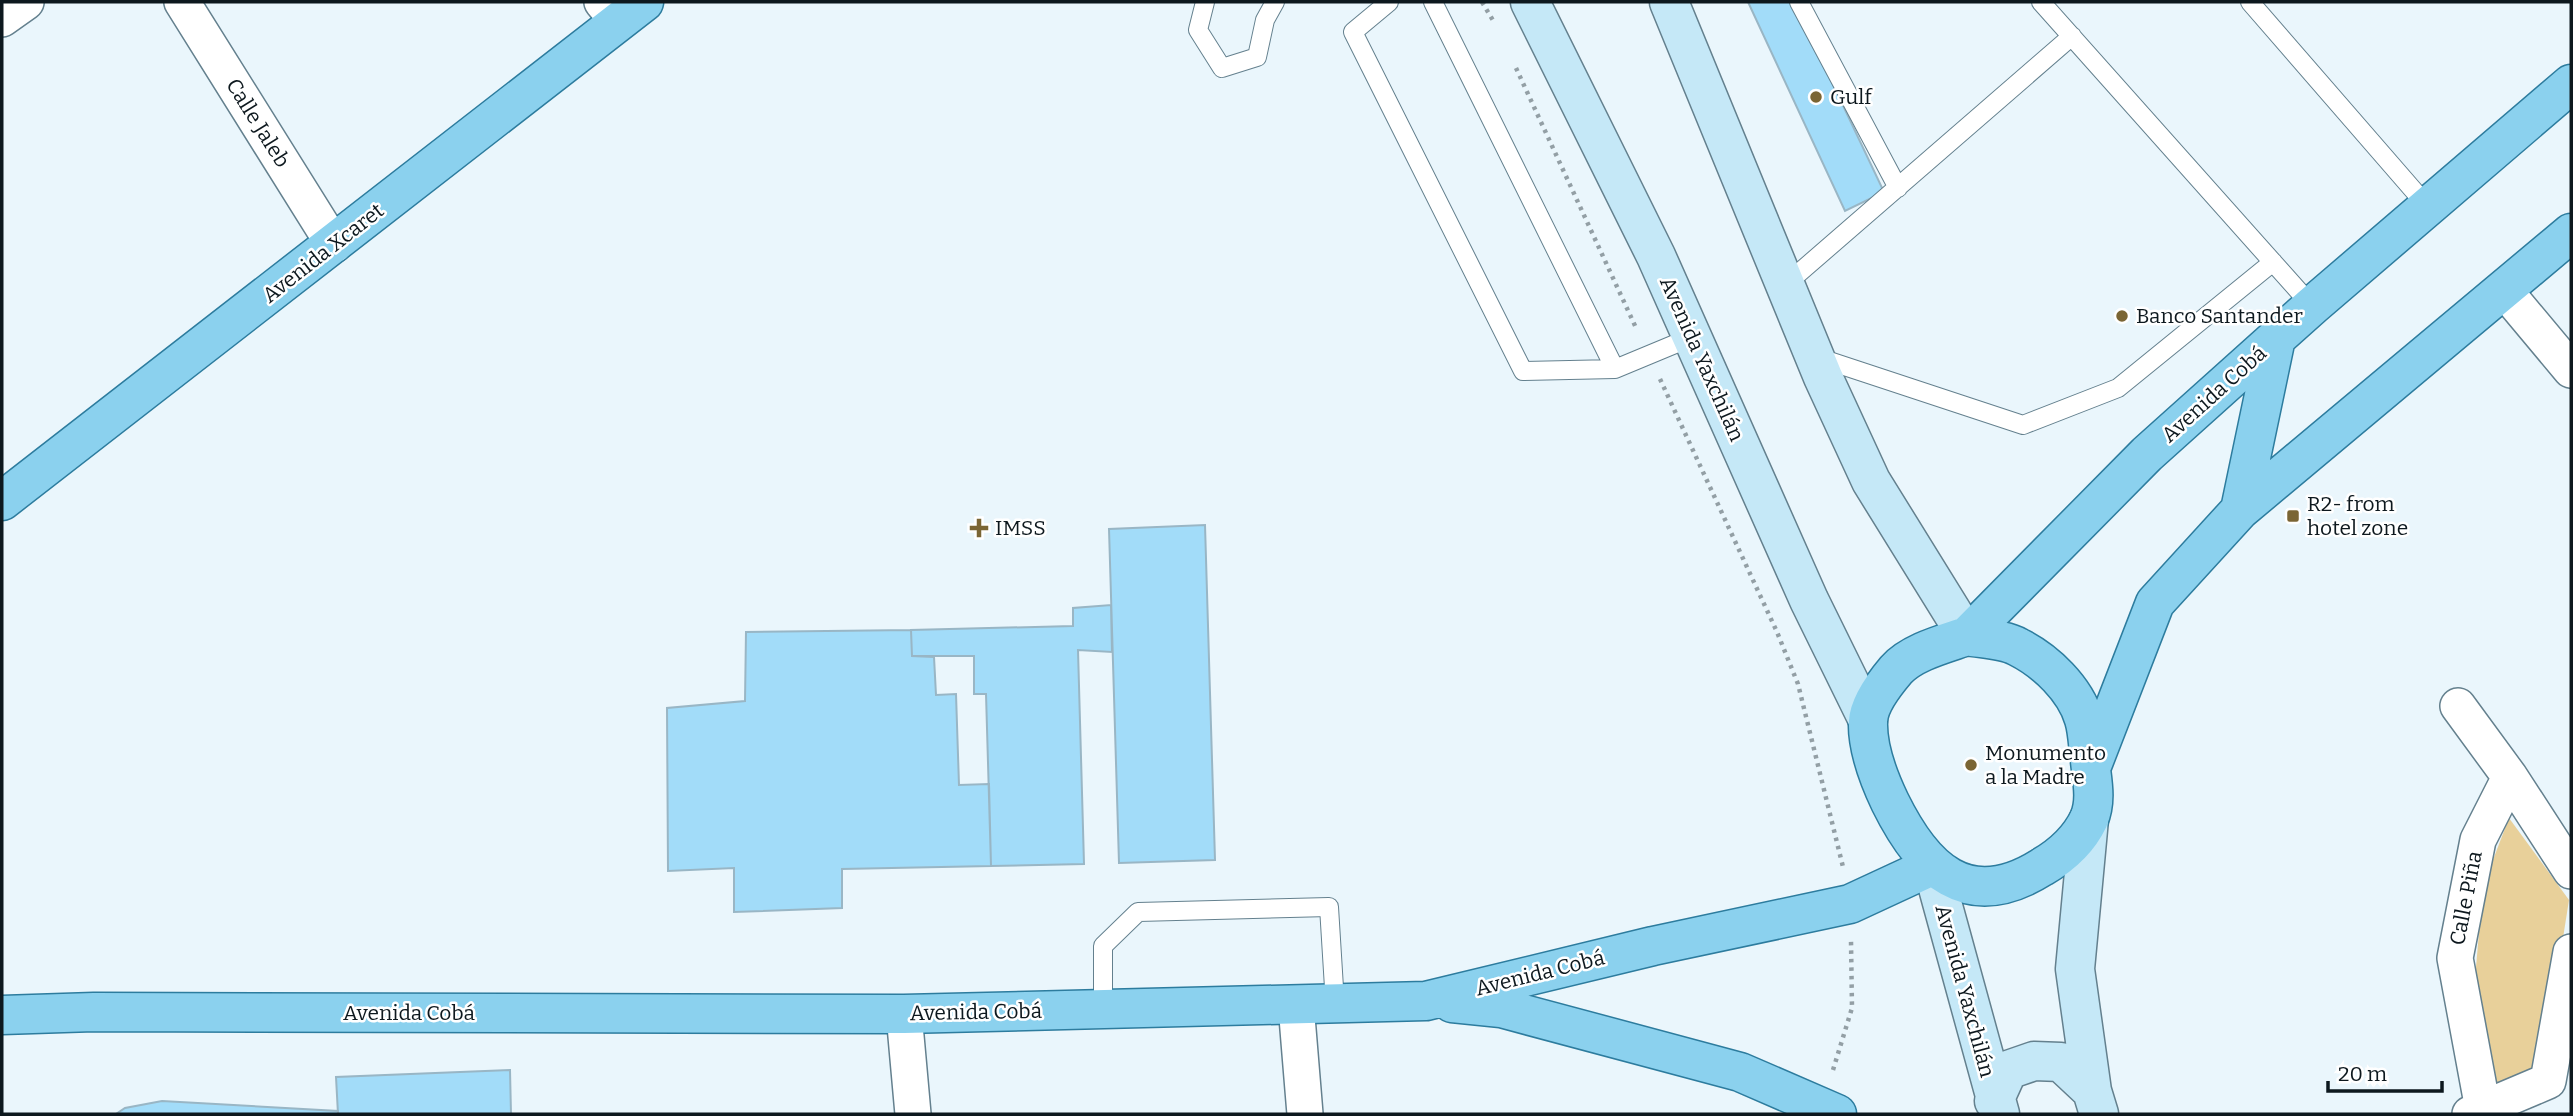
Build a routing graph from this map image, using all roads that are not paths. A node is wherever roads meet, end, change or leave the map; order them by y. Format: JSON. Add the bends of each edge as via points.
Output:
{"nodes":[{"id":1,"x":26,"y":2,"type":"edge"},
{"id":2,"x":182,"y":2,"type":"edge"},
{"id":3,"x":1205,"y":2,"type":"edge"},
{"id":4,"x":1276,"y":2,"type":"edge"},
{"id":5,"x":1389,"y":2,"type":"edge"},
{"id":6,"x":1433,"y":2,"type":"edge"},
{"id":7,"x":1530,"y":2,"type":"edge"},
{"id":8,"x":1669,"y":2,"type":"edge"},
{"id":9,"x":1799,"y":2,"type":"edge"},
{"id":10,"x":2041,"y":2,"type":"edge"},
{"id":11,"x":2250,"y":2,"type":"edge"},
{"id":12,"x":621,"y":8,"type":"edge"},
{"id":13,"x":2,"y":19,"type":"edge"},
{"id":14,"x":2072,"y":36,"type":"junction"},
{"id":15,"x":2571,"y":85,"type":"edge"},
{"id":16,"x":1898,"y":188,"type":"junction"},
{"id":17,"x":2428,"y":207,"type":"junction"},
{"id":18,"x":2571,"y":233,"type":"edge"},
{"id":19,"x":334,"y":245,"type":"junction"},
{"id":20,"x":2273,"y":262,"type":"junction"},
{"id":21,"x":1786,"y":285,"type":"junction"},
{"id":22,"x":2505,"y":291,"type":"junction"},
{"id":23,"x":2312,"y":306,"type":"junction"},
{"id":24,"x":1692,"y":337,"type":"junction"},
{"id":25,"x":2276,"y":338,"type":"junction"},
{"id":26,"x":1814,"y":356,"type":"junction"},
{"id":27,"x":1615,"y":369,"type":"junction"},
{"id":28,"x":2571,"y":370,"type":"edge"},
{"id":29,"x":3,"y":502,"type":"edge"},
{"id":30,"x":2240,"y":510,"type":"junction"},
{"id":31,"x":1967,"y":636,"type":"junction"},
{"id":32,"x":2458,"y":706,"type":"dead end"},
{"id":33,"x":1868,"y":720,"type":"junction"},
{"id":34,"x":2091,"y":769,"type":"junction"},
{"id":35,"x":2510,"y":776,"type":"junction"},
{"id":36,"x":2088,"y":819,"type":"junction"},
{"id":37,"x":1932,"y":866,"type":"junction"},
{"id":38,"x":2571,"y":871,"type":"edge"},
{"id":39,"x":2571,"y":952,"type":"edge"},
{"id":40,"x":1426,"y":1001,"type":"junction"},
{"id":41,"x":1296,"y":1004,"type":"junction"},
{"id":42,"x":1335,"y":1004,"type":"junction"},
{"id":43,"x":1103,"y":1010,"type":"junction"},
{"id":44,"x":4,"y":1014,"type":"edge"},
{"id":45,"x":904,"y":1014,"type":"junction"},
{"id":46,"x":2095,"y":1103,"type":"edge"},
{"id":47,"x":1997,"y":1108,"type":"edge"},
{"id":48,"x":1829,"y":1111,"type":"edge"},
{"id":49,"x":2477,"y":1112,"type":"edge"},
{"id":50,"x":913,"y":1114,"type":"edge"},
{"id":51,"x":1305,"y":1114,"type":"edge"}],
"edges":[{"from":1,"to":13,"type":"street"},
{"from":2,"to":19,"type":"street","name":"Calle Jaleb"},
{"from":3,"to":4,"type":"lane","via":[[1198,30],[1222,68],[1257,57],[1265,20]]},
{"from":5,"to":27,"type":"lane","via":[[1353,32],[1523,372]]},
{"from":6,"to":27,"type":"lane"},
{"from":7,"to":24,"type":"main road","name":"Avenida Yaxchilán"},
{"from":8,"to":21,"type":"main road"},
{"from":9,"to":16,"type":"lane"},
{"from":10,"to":14,"type":"lane"},
{"from":11,"to":17,"type":"lane"},
{"from":12,"to":19,"type":"main road","name":"Avenida Xcaret"},
{"from":14,"to":16,"type":"lane"},
{"from":14,"to":20,"type":"lane"},
{"from":15,"to":17,"type":"main road","name":"Avenida Cobá"},
{"from":16,"to":21,"type":"lane"},
{"from":17,"to":23,"type":"main road","name":"Avenida Cobá"},
{"from":18,"to":22,"type":"main road"},
{"from":19,"to":29,"type":"main road","name":"Avenida Xcaret"},
{"from":20,"to":23,"type":"lane"},
{"from":20,"to":26,"type":"lane","via":[[2118,388],[2023,425]]},
{"from":21,"to":26,"type":"main road"},
{"from":22,"to":28,"type":"street"},
{"from":22,"to":30,"type":"main road"},
{"from":23,"to":25,"type":"main road","name":"Avenida Cobá"},
{"from":24,"to":27,"type":"lane"},
{"from":24,"to":33,"type":"main road","name":"Avenida Yaxchilán"},
{"from":25,"to":30,"type":"main road"},
{"from":25,"to":31,"type":"main road","name":"Avenida Cobá","via":[[2147,454]]},
{"from":26,"to":31,"type":"main road","via":[[1871,481]]},
{"from":30,"to":34,"type":"main road","via":[[2155,603]]},
{"from":31,"to":33,"type":"main road","via":[[1897,668]]},
{"from":31,"to":34,"type":"main road","via":[[2017,646],[2058,675],[2084,718]]},
{"from":32,"to":35,"type":"street"},
{"from":33,"to":37,"type":"main road","via":[[1872,754],[1885,791],[1905,832]]},
{"from":34,"to":36,"type":"main road","via":[[2094,795]]},
{"from":35,"to":38,"type":"street"},
{"from":35,"to":49,"type":"street","name":"Calle Piña","via":[[2478,840],[2455,958]]},
{"from":36,"to":37,"type":"main road","via":[[2064,853],[2031,874],[1990,888],[1956,881]]},
{"from":36,"to":46,"type":"main road","via":[[2075,969]]},
{"from":37,"to":40,"type":"main road","name":"Avenida Cobá","via":[[1850,904]]},
{"from":37,"to":47,"type":"main road","name":"Avenida Yaxchilán"},
{"from":39,"to":49,"type":"street","name":"Calle Piña","via":[[2548,1081]]},
{"from":40,"to":42,"type":"main road","name":"Avenida Cobá"},
{"from":40,"to":48,"type":"main road","via":[[1501,1008],[1740,1072]]},
{"from":41,"to":42,"type":"main road","name":"Avenida Cobá"},
{"from":41,"to":43,"type":"main road","name":"Avenida Cobá"},
{"from":41,"to":51,"type":"street"},
{"from":42,"to":43,"type":"lane","via":[[1329,907],[1138,912],[1103,946]]},
{"from":43,"to":45,"type":"main road","name":"Avenida Cobá"},
{"from":44,"to":45,"type":"main road","name":"Avenida Cobá"},
{"from":45,"to":50,"type":"street"},
{"from":46,"to":47,"type":"main road","via":[[2061,1062],[2034,1061],[2008,1070]]}]}
